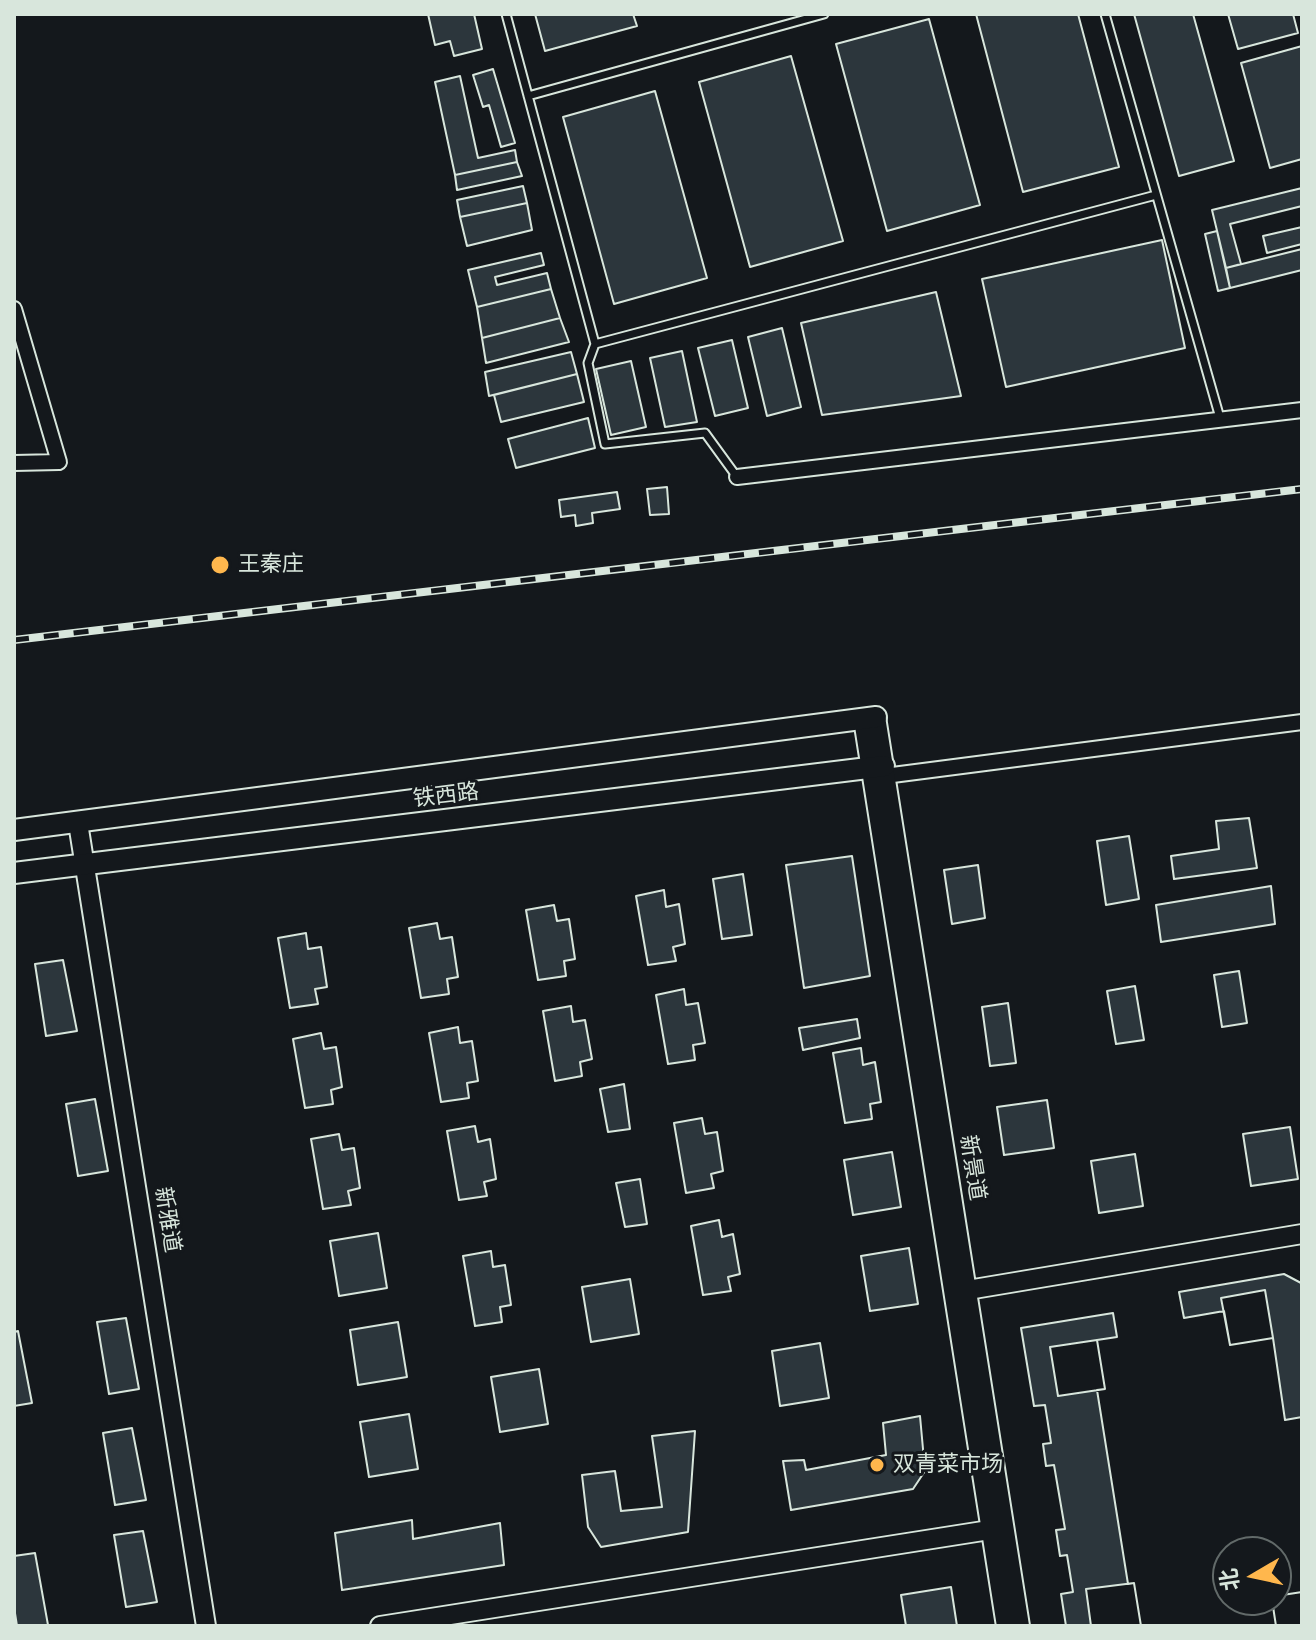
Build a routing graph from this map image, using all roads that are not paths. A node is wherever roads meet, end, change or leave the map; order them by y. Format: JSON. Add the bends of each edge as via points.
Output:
{"nodes":[{"id":1,"x":506,"y":14,"type":"edge"},
{"id":2,"x":824,"y":14,"type":"edge"},
{"id":3,"x":1105,"y":14,"type":"edge"},
{"id":4,"x":528,"y":96,"type":"junction"},
{"id":5,"x":1156,"y":195,"type":"junction"},
{"id":6,"x":14,"y":309,"type":"edge"},
{"id":7,"x":595,"y":344,"type":"junction"},
{"id":8,"x":1302,"y":410,"type":"edge"},
{"id":9,"x":1220,"y":418,"type":"junction"},
{"id":10,"x":14,"y":463,"type":"edge"},
{"id":11,"x":737,"y":477,"type":"joint"},
{"id":12,"x":869,"y":718,"type":"joint"},
{"id":13,"x":1302,"y":722,"type":"edge"},
{"id":14,"x":878,"y":772,"type":"junction"},
{"id":15,"x":73,"y":823,"type":"junction"},
{"id":16,"x":14,"y":830,"type":"edge"},
{"id":17,"x":79,"y":865,"type":"junction"},
{"id":18,"x":14,"y":873,"type":"edge"},
{"id":19,"x":1302,"y":1234,"type":"edge"},
{"id":20,"x":960,"y":1291,"type":"junction"},
{"id":21,"x":997,"y":1529,"type":"junction"},
{"id":22,"x":195,"y":1626,"type":"edge"},
{"id":23,"x":206,"y":1626,"type":"edge"},
{"id":24,"x":380,"y":1626,"type":"edge"},
{"id":25,"x":1006,"y":1626,"type":"edge"},
{"id":26,"x":1020,"y":1626,"type":"edge"}],
"edges":[{"from":1,"to":4,"type":"lane"},
{"from":2,"to":4,"type":"lane"},
{"from":3,"to":5,"type":"lane"},
{"from":4,"to":7,"type":"lane"},
{"from":5,"to":7,"type":"lane"},
{"from":5,"to":9,"type":"lane"},
{"from":6,"to":10,"type":"street","via":[[59,462]]},
{"from":7,"to":11,"type":"lane","via":[[588,363],[605,444],[705,433]]},
{"from":8,"to":9,"type":"street"},
{"from":9,"to":11,"type":"street"},
{"from":12,"to":14,"type":"street","name":"新景道"},
{"from":12,"to":15,"type":"main road","name":"铁西路"},
{"from":13,"to":14,"type":"street"},
{"from":14,"to":17,"type":"main road","name":"铁西路"},
{"from":14,"to":20,"type":"street","name":"新景道"},
{"from":15,"to":16,"type":"main road","name":"铁西路"},
{"from":15,"to":17,"type":"street","name":"新雅道"},
{"from":17,"to":18,"type":"main road","name":"铁西路"},
{"from":17,"to":22,"type":"street","name":"新雅道"},
{"from":17,"to":23,"type":"street","name":"新雅道"},
{"from":19,"to":20,"type":"street"},
{"from":20,"to":21,"type":"street","name":"新景道"},
{"from":21,"to":24,"type":"street"},
{"from":21,"to":25,"type":"street","name":"新景道"},
{"from":21,"to":26,"type":"street","name":"新景道"}]}
